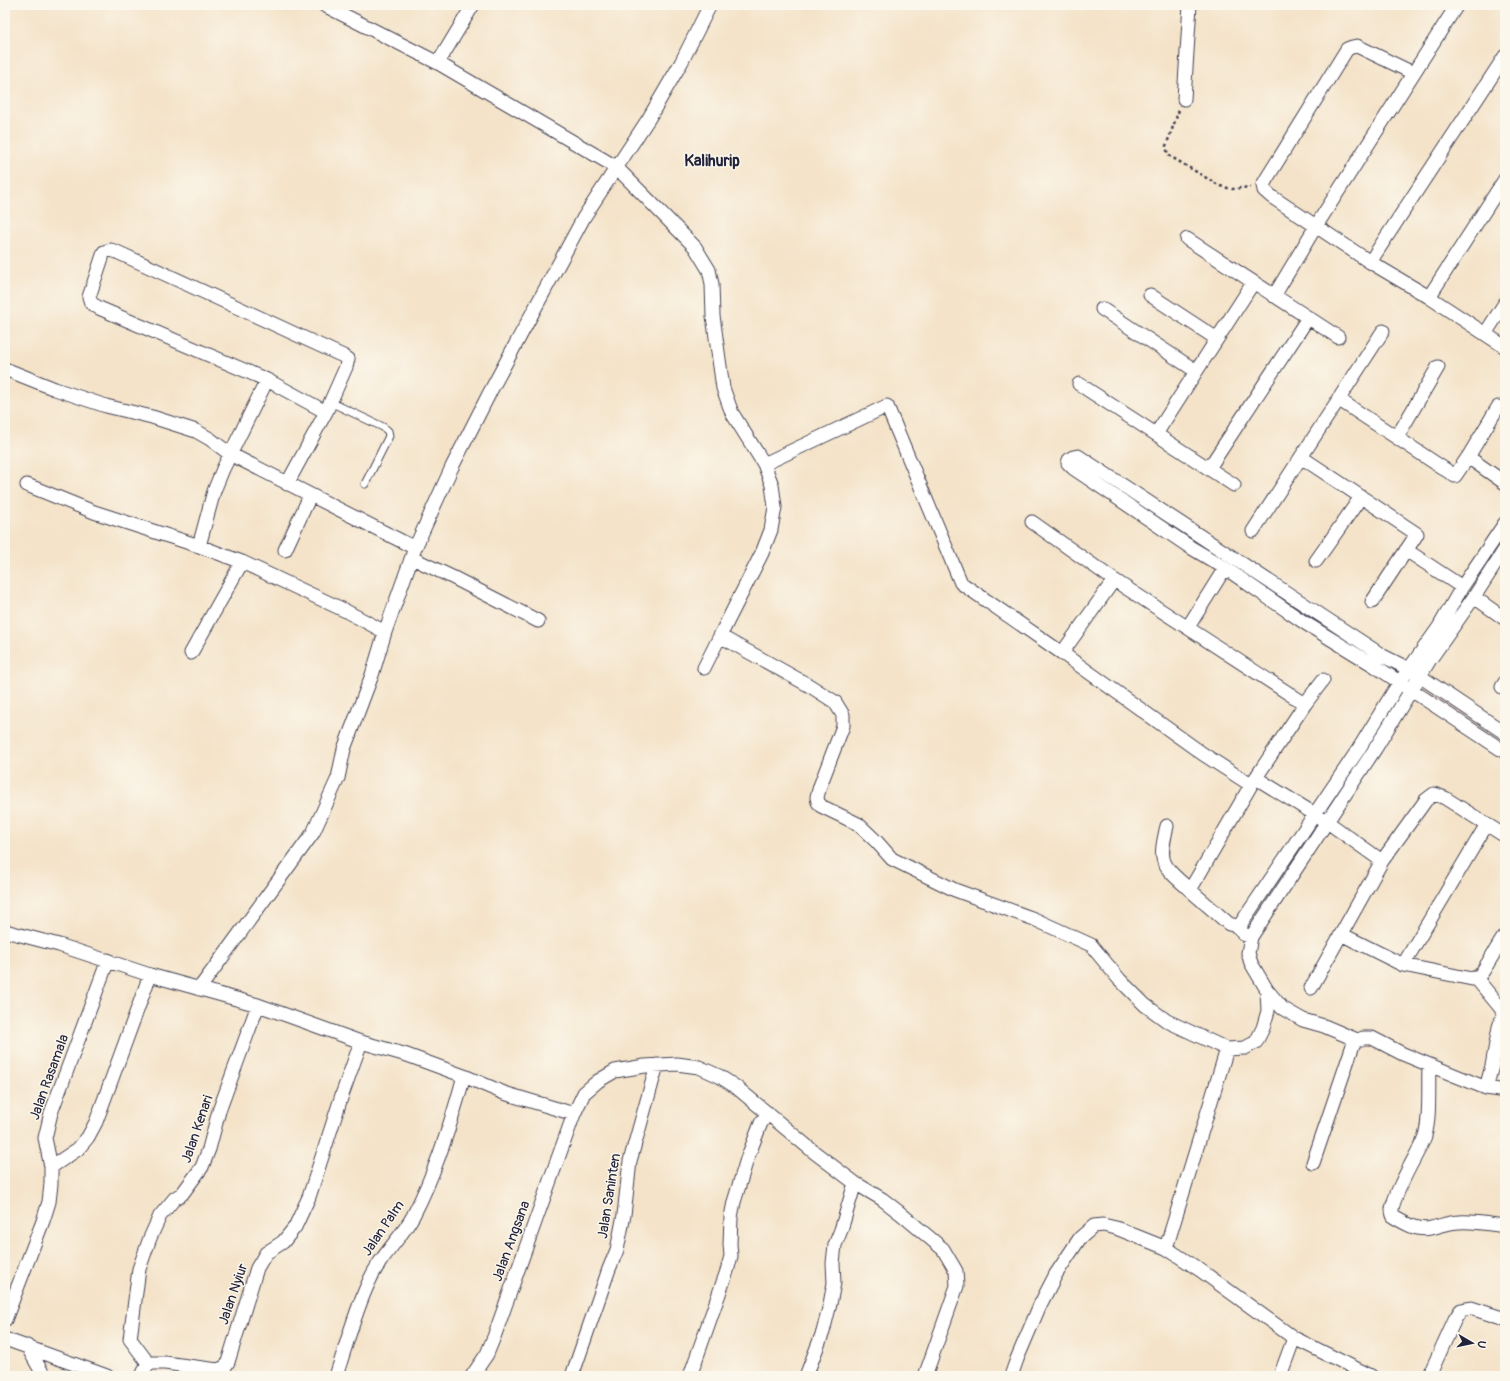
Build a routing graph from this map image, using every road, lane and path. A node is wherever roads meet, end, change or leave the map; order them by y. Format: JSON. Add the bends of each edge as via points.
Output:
{"nodes":[{"id":1,"x":324,"y":5,"type":"edge"},
{"id":2,"x":473,"y":5,"type":"edge"},
{"id":3,"x":710,"y":5,"type":"edge"},
{"id":4,"x":1190,"y":5,"type":"edge"},
{"id":5,"x":1457,"y":5,"type":"edge"},
{"id":6,"x":1505,"y":56,"type":"edge"},
{"id":7,"x":438,"y":64,"type":"junction"},
{"id":8,"x":1413,"y":73,"type":"junction"},
{"id":9,"x":1184,"y":98,"type":"joint"},
{"id":10,"x":616,"y":167,"type":"junction"},
{"id":11,"x":1505,"y":179,"type":"edge"},
{"id":12,"x":1263,"y":185,"type":"junction"},
{"id":13,"x":1316,"y":226,"type":"junction"},
{"id":14,"x":1187,"y":239,"type":"dead end"},
{"id":15,"x":1370,"y":262,"type":"junction"},
{"id":16,"x":1253,"y":282,"type":"junction"},
{"id":17,"x":1150,"y":294,"type":"dead end"},
{"id":18,"x":1274,"y":296,"type":"junction"},
{"id":19,"x":1429,"y":297,"type":"junction"},
{"id":20,"x":1505,"y":303,"type":"edge"},
{"id":21,"x":1102,"y":309,"type":"dead end"},
{"id":22,"x":1308,"y":318,"type":"junction"},
{"id":23,"x":1383,"y":331,"type":"dead end"},
{"id":24,"x":1485,"y":334,"type":"junction"},
{"id":25,"x":1338,"y":337,"type":"dead end"},
{"id":26,"x":1217,"y":339,"type":"junction"},
{"id":27,"x":1505,"y":347,"type":"edge"},
{"id":28,"x":1438,"y":367,"type":"dead end"},
{"id":29,"x":5,"y":369,"type":"edge"},
{"id":30,"x":1196,"y":371,"type":"junction"},
{"id":31,"x":267,"y":380,"type":"junction"},
{"id":32,"x":1079,"y":384,"type":"dead end"},
{"id":33,"x":1338,"y":400,"type":"junction"},
{"id":34,"x":328,"y":407,"type":"junction"},
{"id":35,"x":1498,"y":407,"type":"dead end"},
{"id":36,"x":1156,"y":434,"type":"junction"},
{"id":37,"x":1397,"y":438,"type":"junction"},
{"id":38,"x":230,"y":454,"type":"junction"},
{"id":39,"x":1301,"y":457,"type":"junction"},
{"id":40,"x":1468,"y":457,"type":"junction"},
{"id":41,"x":764,"y":464,"type":"junction"},
{"id":42,"x":1209,"y":468,"type":"junction"},
{"id":43,"x":1505,"y":483,"type":"edge"},
{"id":44,"x":287,"y":484,"type":"junction"},
{"id":45,"x":365,"y":484,"type":"dead end"},
{"id":46,"x":27,"y":485,"type":"dead end"},
{"id":47,"x":1234,"y":485,"type":"dead end"},
{"id":48,"x":310,"y":496,"type":"junction"},
{"id":49,"x":1360,"y":497,"type":"junction"},
{"id":50,"x":1145,"y":509,"type":"junction"},
{"id":51,"x":1032,"y":522,"type":"dead end"},
{"id":52,"x":1505,"y":523,"type":"edge"},
{"id":53,"x":1253,"y":531,"type":"dead end"},
{"id":54,"x":199,"y":546,"type":"junction"},
{"id":55,"x":1505,"y":549,"type":"edge"},
{"id":56,"x":285,"y":550,"type":"dead end"},
{"id":57,"x":1406,"y":550,"type":"junction"},
{"id":58,"x":414,"y":553,"type":"junction"},
{"id":59,"x":242,"y":562,"type":"junction"},
{"id":60,"x":1316,"y":562,"type":"dead end"},
{"id":61,"x":1225,"y":568,"type":"junction"},
{"id":62,"x":1114,"y":580,"type":"junction"},
{"id":63,"x":1462,"y":587,"type":"junction"},
{"id":64,"x":1474,"y":597,"type":"junction"},
{"id":65,"x":1372,"y":602,"type":"dead end"},
{"id":66,"x":1313,"y":610,"type":"junction"},
{"id":67,"x":1505,"y":619,"type":"edge"},
{"id":68,"x":538,"y":621,"type":"dead end"},
{"id":69,"x":1305,"y":623,"type":"junction"},
{"id":70,"x":1188,"y":627,"type":"junction"},
{"id":71,"x":385,"y":632,"type":"junction"},
{"id":72,"x":720,"y":636,"type":"junction"},
{"id":73,"x":191,"y":653,"type":"dead end"},
{"id":74,"x":1062,"y":653,"type":"junction"},
{"id":75,"x":1379,"y":661,"type":"junction"},
{"id":76,"x":704,"y":668,"type":"dead end"},
{"id":77,"x":1409,"y":669,"type":"junction"},
{"id":78,"x":1420,"y":677,"type":"junction"},
{"id":79,"x":1323,"y":680,"type":"dead end"},
{"id":80,"x":1399,"y":683,"type":"junction"},
{"id":81,"x":1411,"y":690,"type":"junction"},
{"id":82,"x":1305,"y":704,"type":"junction"},
{"id":83,"x":1505,"y":732,"type":"edge"},
{"id":84,"x":1505,"y":752,"type":"edge"},
{"id":85,"x":1253,"y":782,"type":"junction"},
{"id":86,"x":1315,"y":813,"type":"junction"},
{"id":87,"x":1326,"y":821,"type":"junction"},
{"id":88,"x":1487,"y":824,"type":"junction"},
{"id":89,"x":1167,"y":826,"type":"dead end"},
{"id":90,"x":1505,"y":836,"type":"edge"},
{"id":91,"x":1382,"y":861,"type":"junction"},
{"id":92,"x":1190,"y":890,"type":"junction"},
{"id":93,"x":1241,"y":927,"type":"junction"},
{"id":94,"x":5,"y":932,"type":"edge"},
{"id":95,"x":1341,"y":934,"type":"junction"},
{"id":96,"x":1505,"y":936,"type":"edge"},
{"id":97,"x":1251,"y":937,"type":"junction"},
{"id":98,"x":108,"y":960,"type":"junction"},
{"id":99,"x":1403,"y":965,"type":"junction"},
{"id":100,"x":150,"y":975,"type":"junction"},
{"id":101,"x":1476,"y":978,"type":"junction"},
{"id":102,"x":1311,"y":988,"type":"dead end"},
{"id":103,"x":199,"y":989,"type":"junction"},
{"id":104,"x":1267,"y":990,"type":"junction"},
{"id":105,"x":258,"y":1005,"type":"junction"},
{"id":106,"x":1357,"y":1040,"type":"junction"},
{"id":107,"x":361,"y":1042,"type":"junction"},
{"id":108,"x":1227,"y":1049,"type":"junction"},
{"id":109,"x":657,"y":1065,"type":"junction"},
{"id":110,"x":1429,"y":1065,"type":"junction"},
{"id":111,"x":464,"y":1076,"type":"junction"},
{"id":112,"x":1486,"y":1088,"type":"junction"},
{"id":113,"x":1505,"y":1091,"type":"edge"},
{"id":114,"x":768,"y":1113,"type":"junction"},
{"id":115,"x":574,"y":1114,"type":"junction"},
{"id":116,"x":1313,"y":1163,"type":"dead end"},
{"id":117,"x":51,"y":1167,"type":"junction"},
{"id":118,"x":855,"y":1183,"type":"junction"},
{"id":119,"x":1505,"y":1226,"type":"edge"},
{"id":120,"x":1166,"y":1248,"type":"junction"},
{"id":121,"x":1505,"y":1319,"type":"edge"},
{"id":122,"x":5,"y":1320,"type":"edge"},
{"id":123,"x":1294,"y":1338,"type":"junction"},
{"id":124,"x":5,"y":1339,"type":"edge"},
{"id":125,"x":27,"y":1346,"type":"junction"},
{"id":126,"x":148,"y":1363,"type":"junction"},
{"id":127,"x":44,"y":1376,"type":"edge"},
{"id":128,"x":107,"y":1376,"type":"edge"},
{"id":129,"x":142,"y":1376,"type":"edge"},
{"id":130,"x":336,"y":1376,"type":"edge"},
{"id":131,"x":472,"y":1376,"type":"edge"},
{"id":132,"x":572,"y":1376,"type":"edge"},
{"id":133,"x":690,"y":1376,"type":"edge"},
{"id":134,"x":806,"y":1376,"type":"edge"},
{"id":135,"x":925,"y":1376,"type":"edge"},
{"id":136,"x":1011,"y":1376,"type":"edge"},
{"id":137,"x":1280,"y":1376,"type":"edge"},
{"id":138,"x":1371,"y":1376,"type":"edge"},
{"id":139,"x":1429,"y":1376,"type":"edge"}],
"edges":[{"from":1,"to":7,"type":"street"},
{"from":2,"to":7,"type":"street"},
{"from":3,"to":10,"type":"street","via":[[677,70]]},
{"from":4,"to":9,"type":"street"},
{"from":5,"to":8,"type":"street"},
{"from":6,"to":15,"type":"street"},
{"from":7,"to":10,"type":"street"},
{"from":8,"to":12,"type":"street","via":[[1357,46],[1347,49]]},
{"from":8,"to":13,"type":"street"},
{"from":9,"to":12,"type":"path","via":[[1166,146],[1168,155],[1220,186],[1232,189]]},
{"from":10,"to":41,"type":"street","via":[[695,247],[709,270],[723,388],[732,413]]},
{"from":10,"to":58,"type":"street","via":[[584,217],[490,392],[452,467]]},
{"from":11,"to":19,"type":"street"},
{"from":12,"to":13,"type":"street","via":[[1264,190],[1272,197]]},
{"from":13,"to":15,"type":"street"},
{"from":13,"to":18,"type":"street"},
{"from":14,"to":16,"type":"street"},
{"from":15,"to":19,"type":"street"},
{"from":16,"to":18,"type":"street"},
{"from":16,"to":26,"type":"street"},
{"from":17,"to":26,"type":"street"},
{"from":18,"to":22,"type":"street"},
{"from":19,"to":24,"type":"street"},
{"from":20,"to":24,"type":"street"},
{"from":21,"to":30,"type":"street"},
{"from":22,"to":25,"type":"street"},
{"from":22,"to":42,"type":"street"},
{"from":23,"to":33,"type":"street"},
{"from":24,"to":27,"type":"street"},
{"from":26,"to":30,"type":"street"},
{"from":28,"to":37,"type":"street"},
{"from":29,"to":38,"type":"street","via":[[106,406],[196,431]]},
{"from":30,"to":36,"type":"street"},
{"from":31,"to":34,"type":"street"},
{"from":31,"to":34,"type":"street","via":[[91,303],[90,297],[104,252],[117,252],[348,359]]},
{"from":31,"to":38,"type":"street"},
{"from":32,"to":36,"type":"street"},
{"from":33,"to":37,"type":"street"},
{"from":33,"to":39,"type":"street"},
{"from":34,"to":44,"type":"street"},
{"from":34,"to":45,"type":"lane","via":[[388,431],[389,436]]},
{"from":35,"to":40,"type":"street"},
{"from":36,"to":42,"type":"street"},
{"from":37,"to":40,"type":"street","via":[[1455,476]]},
{"from":38,"to":44,"type":"street"},
{"from":38,"to":54,"type":"street","via":[[214,491]]},
{"from":39,"to":49,"type":"street"},
{"from":39,"to":53,"type":"street"},
{"from":40,"to":43,"type":"street"},
{"from":41,"to":72,"type":"street","via":[[772,485],[775,507],[772,530]]},
{"from":41,"to":74,"type":"street","via":[[887,406],[961,583]]},
{"from":42,"to":47,"type":"street"},
{"from":44,"to":48,"type":"street"},
{"from":46,"to":54,"type":"street","via":[[94,512]]},
{"from":48,"to":56,"type":"street"},
{"from":48,"to":58,"type":"street"},
{"from":49,"to":57,"type":"street","via":[[1417,534]]},
{"from":49,"to":60,"type":"street"},
{"from":50,"to":50,"type":"street","via":[[1072,468],[1068,464],[1069,460],[1073,456],[1078,456]]},
{"from":50,"to":61,"type":"street","via":[[1190,547]]},
{"from":50,"to":66,"type":"street"},
{"from":51,"to":62,"type":"street"},
{"from":52,"to":63,"type":"street"},
{"from":54,"to":59,"type":"street"},
{"from":55,"to":64,"type":"street"},
{"from":57,"to":63,"type":"street"},
{"from":57,"to":65,"type":"street"},
{"from":58,"to":68,"type":"street","via":[[452,577]]},
{"from":58,"to":71,"type":"street"},
{"from":59,"to":71,"type":"street"},
{"from":59,"to":73,"type":"street"},
{"from":61,"to":69,"type":"street"},
{"from":61,"to":70,"type":"street"},
{"from":62,"to":70,"type":"street"},
{"from":62,"to":74,"type":"street"},
{"from":63,"to":77,"type":"street","via":[[1439,627]]},
{"from":64,"to":67,"type":"street"},
{"from":64,"to":78,"type":"street"},
{"from":66,"to":69,"type":"street"},
{"from":66,"to":75,"type":"street"},
{"from":69,"to":75,"type":"street"},
{"from":70,"to":82,"type":"street"},
{"from":71,"to":103,"type":"street","via":[[344,749],[338,778],[313,833]]},
{"from":72,"to":76,"type":"street"},
{"from":72,"to":108,"type":"street","via":[[835,702],[842,715],[843,726],[820,786],[817,797],[821,806],[858,824],[892,859],[955,890],[1034,919],[1091,945],[1145,1005],[1167,1021]]},
{"from":74,"to":85,"type":"street","via":[[1203,754]]},
{"from":75,"to":77,"type":"street"},
{"from":75,"to":80,"type":"street"},
{"from":77,"to":78,"type":"street"},
{"from":77,"to":80,"type":"street"},
{"from":78,"to":81,"type":"street"},
{"from":78,"to":83,"type":"street"},
{"from":79,"to":82,"type":"street"},
{"from":80,"to":81,"type":"street"},
{"from":80,"to":86,"type":"street"},
{"from":81,"to":84,"type":"street"},
{"from":81,"to":87,"type":"street"},
{"from":82,"to":85,"type":"street"},
{"from":85,"to":86,"type":"street"},
{"from":85,"to":92,"type":"street"},
{"from":86,"to":87,"type":"street"},
{"from":86,"to":93,"type":"street"},
{"from":87,"to":91,"type":"street"},
{"from":87,"to":97,"type":"street"},
{"from":88,"to":90,"type":"street"},
{"from":88,"to":91,"type":"street","via":[[1434,794],[1426,800]]},
{"from":88,"to":99,"type":"street"},
{"from":89,"to":92,"type":"street","via":[[1162,858],[1169,871]]},
{"from":91,"to":95,"type":"street"},
{"from":92,"to":93,"type":"street","via":[[1228,924]]},
{"from":93,"to":97,"type":"street","via":[[1243,934]]},
{"from":94,"to":98,"type":"street"},
{"from":95,"to":99,"type":"street"},
{"from":95,"to":102,"type":"street"},
{"from":96,"to":101,"type":"street"},
{"from":97,"to":104,"type":"street","via":[[1248,954]]},
{"from":98,"to":100,"type":"street"},
{"from":98,"to":117,"type":"street","name":"Jalan Rasamala","via":[[47,1125],[45,1138]]},
{"from":99,"to":101,"type":"street"},
{"from":100,"to":103,"type":"street"},
{"from":100,"to":117,"type":"street","via":[[96,1122],[78,1149]]},
{"from":101,"to":112,"type":"street","via":[[1504,1012]]},
{"from":103,"to":105,"type":"street"},
{"from":104,"to":106,"type":"street","via":[[1282,1008],[1292,1015]]},
{"from":104,"to":108,"type":"street","via":[[1268,1011],[1256,1042],[1245,1048]]},
{"from":105,"to":107,"type":"street"},
{"from":105,"to":126,"type":"street","name":"Jalan Kenari","via":[[219,1111],[202,1167],[182,1194],[175,1198],[160,1216],[139,1269],[130,1340]]},
{"from":106,"to":110,"type":"street","via":[[1372,1038]]},
{"from":106,"to":116,"type":"street","via":[[1353,1045]]},
{"from":107,"to":111,"type":"street","via":[[407,1054]]},
{"from":107,"to":126,"type":"street","name":"Jalan Nyiur","via":[[308,1196],[295,1227],[283,1242],[266,1253],[257,1268],[225,1367],[218,1370]]},
{"from":108,"to":120,"type":"street"},
{"from":109,"to":114,"type":"street","name":"Jalan Angsana","via":[[699,1067],[736,1087]]},
{"from":109,"to":115,"type":"street","name":"Jalan Angsana","via":[[628,1068],[609,1074],[584,1093]]},
{"from":109,"to":132,"type":"street","name":"Jalan Saninten","via":[[630,1161],[617,1250]]},
{"from":110,"to":112,"type":"street"},
{"from":110,"to":119,"type":"street","via":[[1428,1122],[1424,1139],[1392,1208],[1394,1218],[1421,1229],[1460,1222]]},
{"from":111,"to":115,"type":"street","via":[[504,1093]]},
{"from":111,"to":130,"type":"street","name":"Jalan Palm","via":[[440,1156],[429,1182],[412,1217],[376,1266],[367,1284]]},
{"from":112,"to":113,"type":"street"},
{"from":114,"to":118,"type":"street","name":"Jalan Angsana"},
{"from":114,"to":133,"type":"street","via":[[746,1159],[731,1218],[731,1256]]},
{"from":115,"to":131,"type":"street","name":"Jalan Angsana","via":[[494,1337],[487,1354]]},
{"from":117,"to":122,"type":"street","name":"Jalan Rasamala","via":[[47,1208]]},
{"from":118,"to":134,"type":"street","via":[[835,1245],[834,1283],[823,1332]]},
{"from":118,"to":135,"type":"street","name":"Jalan Angsana","via":[[900,1213],[943,1249],[956,1271],[957,1286]]},
{"from":120,"to":123,"type":"street"},
{"from":120,"to":136,"type":"street","via":[[1116,1228],[1094,1226],[1080,1238],[1056,1274],[1040,1305]]},
{"from":121,"to":139,"type":"street","via":[[1471,1308],[1461,1310],[1454,1318]]},
{"from":123,"to":137,"type":"street"},
{"from":123,"to":138,"type":"street"},
{"from":124,"to":125,"type":"street"},
{"from":125,"to":127,"type":"street"},
{"from":125,"to":128,"type":"street"},
{"from":126,"to":129,"type":"street"}]}
